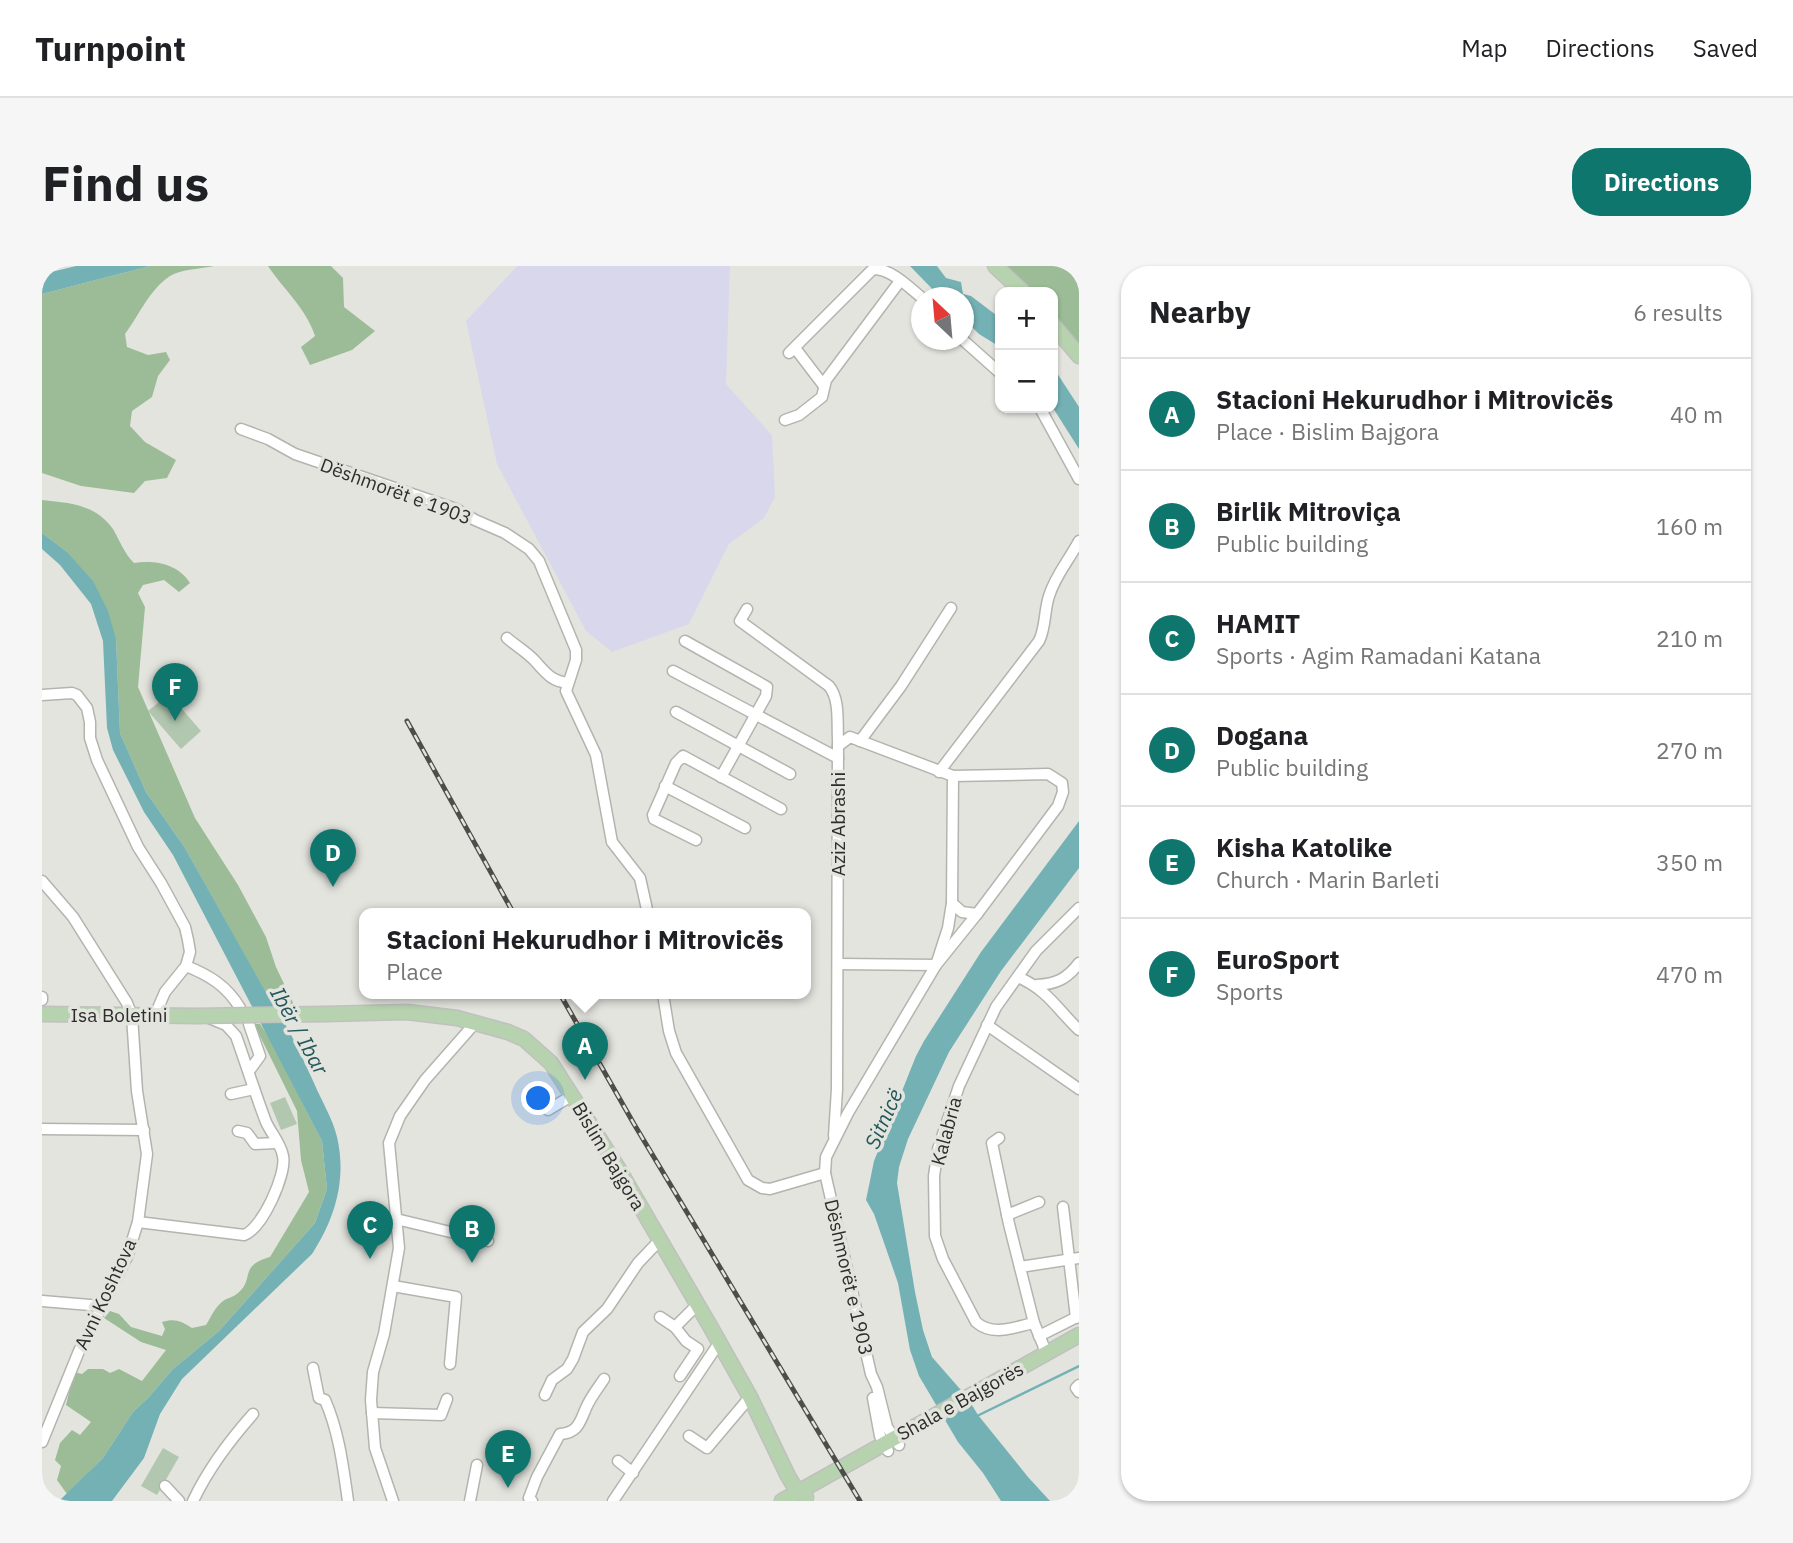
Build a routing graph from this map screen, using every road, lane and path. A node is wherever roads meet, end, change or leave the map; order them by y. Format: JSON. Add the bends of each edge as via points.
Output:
{"nodes":[{"id":1,"x":995,"y":266,"type":"edge"},
{"id":2,"x":900,"y":281,"type":"junction"},
{"id":3,"x":1018,"y":287,"type":"edge"},
{"id":4,"x":911,"y":290,"type":"edge"},
{"id":5,"x":1058,"y":331,"type":"edge"},
{"id":6,"x":974,"y":350,"type":"edge"},
{"id":7,"x":1079,"y":356,"type":"edge"},
{"id":8,"x":995,"y":369,"type":"edge"},
{"id":9,"x":824,"y":386,"type":"junction"},
{"id":10,"x":1043,"y":413,"type":"edge"},
{"id":11,"x":785,"y":420,"type":"dead end"},
{"id":12,"x":241,"y":429,"type":"dead end"},
{"id":13,"x":1079,"y":479,"type":"edge"},
{"id":14,"x":1079,"y":541,"type":"edge"},
{"id":15,"x":951,"y":608,"type":"dead end"},
{"id":16,"x":747,"y":609,"type":"dead end"},
{"id":17,"x":508,"y":638,"type":"dead end"},
{"id":18,"x":685,"y":641,"type":"dead end"},
{"id":19,"x":673,"y":671,"type":"dead end"},
{"id":20,"x":568,"y":683,"type":"junction"},
{"id":21,"x":42,"y":695,"type":"edge"},
{"id":22,"x":676,"y":712,"type":"dead end"},
{"id":23,"x":756,"y":715,"type":"junction"},
{"id":24,"x":860,"y":741,"type":"junction"},
{"id":25,"x":738,"y":746,"type":"junction"},
{"id":26,"x":838,"y":746,"type":"junction"},
{"id":27,"x":838,"y":758,"type":"junction"},
{"id":28,"x":939,"y":772,"type":"junction"},
{"id":29,"x":790,"y":774,"type":"dead end"},
{"id":30,"x":953,"y":776,"type":"junction"},
{"id":31,"x":721,"y":777,"type":"junction"},
{"id":32,"x":665,"y":786,"type":"junction"},
{"id":33,"x":781,"y":809,"type":"dead end"},
{"id":34,"x":745,"y":828,"type":"dead end"},
{"id":35,"x":696,"y":840,"type":"dead end"},
{"id":36,"x":42,"y":881,"type":"edge"},
{"id":37,"x":952,"y":903,"type":"junction"},
{"id":38,"x":647,"y":908,"type":"edge"},
{"id":39,"x":1079,"y":908,"type":"edge"},
{"id":40,"x":977,"y":914,"type":"junction"},
{"id":41,"x":1079,"y":963,"type":"edge"},
{"id":42,"x":839,"y":964,"type":"junction"},
{"id":43,"x":936,"y":965,"type":"junction"},
{"id":44,"x":186,"y":966,"type":"junction"},
{"id":45,"x":1018,"y":977,"type":"junction"},
{"id":46,"x":1037,"y":985,"type":"junction"},
{"id":47,"x":664,"y":999,"type":"edge"},
{"id":48,"x":240,"y":1008,"type":"dead end"},
{"id":49,"x":42,"y":1014,"type":"edge"},
{"id":50,"x":132,"y":1016,"type":"junction"},
{"id":51,"x":155,"y":1016,"type":"junction"},
{"id":52,"x":197,"y":1016,"type":"junction"},
{"id":53,"x":476,"y":1022,"type":"junction"},
{"id":54,"x":248,"y":1024,"type":"dead end"},
{"id":55,"x":987,"y":1025,"type":"junction"},
{"id":56,"x":1079,"y":1030,"type":"edge"},
{"id":57,"x":249,"y":1071,"type":"junction"},
{"id":58,"x":254,"y":1089,"type":"junction"},
{"id":59,"x":838,"y":1089,"type":"junction"},
{"id":60,"x":1079,"y":1089,"type":"edge"},
{"id":61,"x":231,"y":1094,"type":"dead end"},
{"id":62,"x":573,"y":1095,"type":"junction"},
{"id":63,"x":856,"y":1101,"type":"junction"},
{"id":64,"x":548,"y":1110,"type":"dead end"},
{"id":65,"x":42,"y":1129,"type":"edge"},
{"id":66,"x":144,"y":1130,"type":"junction"},
{"id":67,"x":238,"y":1131,"type":"dead end"},
{"id":68,"x":999,"y":1138,"type":"dead end"},
{"id":69,"x":276,"y":1143,"type":"junction"},
{"id":70,"x":833,"y":1143,"type":"junction"},
{"id":71,"x":825,"y":1173,"type":"junction"},
{"id":72,"x":1039,"y":1202,"type":"dead end"},
{"id":73,"x":1063,"y":1207,"type":"dead end"},
{"id":74,"x":1007,"y":1215,"type":"junction"},
{"id":75,"x":396,"y":1219,"type":"junction"},
{"id":76,"x":138,"y":1223,"type":"junction"},
{"id":77,"x":488,"y":1241,"type":"dead end"},
{"id":78,"x":659,"y":1241,"type":"junction"},
{"id":79,"x":1075,"y":1259,"type":"edge"},
{"id":80,"x":1020,"y":1267,"type":"junction"},
{"id":81,"x":393,"y":1286,"type":"junction"},
{"id":82,"x":42,"y":1301,"type":"edge"},
{"id":83,"x":697,"y":1305,"type":"junction"},
{"id":84,"x":102,"y":1306,"type":"junction"},
{"id":85,"x":660,"y":1317,"type":"dead end"},
{"id":86,"x":1078,"y":1317,"type":"edge"},
{"id":87,"x":1034,"y":1323,"type":"junction"},
{"id":88,"x":675,"y":1327,"type":"junction"},
{"id":89,"x":1079,"y":1335,"type":"edge"},
{"id":90,"x":1039,"y":1336,"type":"junction"},
{"id":91,"x":719,"y":1343,"type":"junction"},
{"id":92,"x":1079,"y":1345,"type":"edge"},
{"id":93,"x":1046,"y":1352,"type":"junction"},
{"id":94,"x":450,"y":1364,"type":"dead end"},
{"id":95,"x":313,"y":1368,"type":"dead end"},
{"id":96,"x":1014,"y":1375,"type":"junction"},
{"id":97,"x":680,"y":1376,"type":"dead end"},
{"id":98,"x":604,"y":1379,"type":"dead end"},
{"id":99,"x":1079,"y":1385,"type":"edge"},
{"id":100,"x":1079,"y":1392,"type":"edge"},
{"id":101,"x":545,"y":1395,"type":"dead end"},
{"id":102,"x":750,"y":1396,"type":"junction"},
{"id":103,"x":447,"y":1399,"type":"dead end"},
{"id":104,"x":372,"y":1413,"type":"junction"},
{"id":105,"x":253,"y":1414,"type":"dead end"},
{"id":106,"x":44,"y":1435,"type":"edge"},
{"id":107,"x":689,"y":1436,"type":"dead end"},
{"id":108,"x":891,"y":1444,"type":"junction"},
{"id":109,"x":618,"y":1461,"type":"dead end"},
{"id":110,"x":477,"y":1465,"type":"dead end"},
{"id":111,"x":633,"y":1473,"type":"junction"},
{"id":112,"x":793,"y":1475,"type":"junction"},
{"id":113,"x":165,"y":1486,"type":"dead end"},
{"id":114,"x":805,"y":1492,"type":"edge"},
{"id":115,"x":42,"y":1497,"type":"edge"},
{"id":116,"x":46,"y":1501,"type":"edge"},
{"id":117,"x":179,"y":1501,"type":"edge"},
{"id":118,"x":193,"y":1501,"type":"edge"},
{"id":119,"x":348,"y":1501,"type":"edge"},
{"id":120,"x":393,"y":1501,"type":"edge"},
{"id":121,"x":469,"y":1501,"type":"edge"},
{"id":122,"x":532,"y":1501,"type":"edge"},
{"id":123,"x":613,"y":1501,"type":"edge"},
{"id":124,"x":780,"y":1501,"type":"edge"}],
"edges":[{"from":1,"to":3,"type":"main road"},
{"from":2,"to":4,"type":"street"},
{"from":2,"to":9,"type":"street"},
{"from":2,"to":9,"type":"street","via":[[873,269],[792,350]]},
{"from":5,"to":7,"type":"main road"},
{"from":6,"to":8,"type":"street"},
{"from":9,"to":11,"type":"street","via":[[822,397],[813,405]]},
{"from":10,"to":13,"type":"street"},
{"from":12,"to":20,"type":"street","name":"Dëshmorët e 1903","via":[[295,454],[456,509],[529,549],[544,569],[575,645],[576,660]]},
{"from":14,"to":28,"type":"street","via":[[1053,585],[1039,641]]},
{"from":15,"to":24,"type":"street"},
{"from":16,"to":26,"type":"street","name":"Aziz Abrashi","via":[[740,621],[833,691]]},
{"from":17,"to":20,"type":"street","via":[[550,678]]},
{"from":18,"to":23,"type":"street","via":[[765,685],[766,696]]},
{"from":19,"to":23,"type":"street"},
{"from":20,"to":38,"type":"street","name":"Dëshmorët e 1903","via":[[567,695],[598,761],[612,842],[640,878]]},
{"from":21,"to":44,"type":"street","via":[[72,693],[87,708],[97,760],[138,846],[185,927],[190,952]]},
{"from":22,"to":25,"type":"street"},
{"from":23,"to":25,"type":"street"},
{"from":23,"to":27,"type":"street"},
{"from":24,"to":26,"type":"street","via":[[850,737]]},
{"from":24,"to":28,"type":"street"},
{"from":25,"to":29,"type":"street"},
{"from":25,"to":31,"type":"street"},
{"from":26,"to":27,"type":"street","name":"Aziz Abrashi"},
{"from":27,"to":42,"type":"street","name":"Aziz Abrashi"},
{"from":28,"to":30,"type":"street"},
{"from":30,"to":37,"type":"street"},
{"from":30,"to":40,"type":"street","via":[[1048,774],[1062,783],[1058,806]]},
{"from":31,"to":32,"type":"street","via":[[683,757]]},
{"from":31,"to":33,"type":"street"},
{"from":32,"to":34,"type":"street"},
{"from":32,"to":35,"type":"street","via":[[654,819]]},
{"from":36,"to":50,"type":"street","via":[[73,917]]},
{"from":37,"to":40,"type":"street","via":[[962,912]]},
{"from":37,"to":43,"type":"street"},
{"from":39,"to":45,"type":"street","name":"Kalabria","via":[[1036,951]]},
{"from":40,"to":43,"type":"street"},
{"from":41,"to":46,"type":"street","via":[[1060,982]]},
{"from":42,"to":43,"type":"street"},
{"from":42,"to":59,"type":"street","name":"Aziz Abrashi"},
{"from":43,"to":63,"type":"street"},
{"from":44,"to":48,"type":"street","via":[[208,974],[232,994]]},
{"from":44,"to":51,"type":"street","via":[[165,992]]},
{"from":45,"to":46,"type":"street"},
{"from":45,"to":55,"type":"street","name":"Kalabria"},
{"from":46,"to":56,"type":"street"},
{"from":47,"to":71,"type":"street","name":"Dëshmorët e 1903","via":[[676,1053],[748,1180],[770,1189]]},
{"from":49,"to":50,"type":"main road","name":"Isa Boletini"},
{"from":50,"to":51,"type":"main road","name":"Isa Boletini"},
{"from":50,"to":66,"type":"street","name":"Avni Koshtova"},
{"from":51,"to":52,"type":"main road","name":"Isa Boletini"},
{"from":52,"to":53,"type":"main road","name":"Bislim Bajgora","bridge":true,"via":[[407,1012]]},
{"from":52,"to":57,"type":"street","via":[[231,1028]]},
{"from":53,"to":62,"type":"main road","name":"Bislim Bajgora","via":[[524,1039],[551,1063]]},
{"from":53,"to":75,"type":"street","via":[[425,1080],[392,1132],[388,1153]]},
{"from":54,"to":57,"type":"street","via":[[260,1055]]},
{"from":55,"to":60,"type":"street"},
{"from":55,"to":87,"type":"street","name":"Kalabria","via":[[959,1086],[938,1149],[935,1236],[976,1322],[993,1331]]},
{"from":57,"to":58,"type":"street"},
{"from":58,"to":61,"type":"street"},
{"from":58,"to":69,"type":"street"},
{"from":59,"to":63,"type":"street","via":[[843,1098]]},
{"from":59,"to":70,"type":"street","name":"Aziz Abrashi"},
{"from":62,"to":64,"type":"street"},
{"from":62,"to":78,"type":"main road","name":"Bislim Bajgora"},
{"from":63,"to":70,"type":"street"},
{"from":65,"to":66,"type":"street"},
{"from":66,"to":76,"type":"street","name":"Avni Koshtova","via":[[147,1154]]},
{"from":67,"to":69,"type":"street","via":[[247,1133],[255,1143]]},
{"from":68,"to":74,"type":"street","via":[[992,1143]]},
{"from":69,"to":76,"type":"street","via":[[284,1157],[278,1185],[249,1233],[239,1236]]},
{"from":70,"to":71,"type":"street","name":"Aziz Abrashi"},
{"from":71,"to":108,"type":"street","name":"Dëshmorët e 1903","via":[[871,1374],[876,1419]]},
{"from":72,"to":74,"type":"street"},
{"from":73,"to":79,"type":"street"},
{"from":74,"to":80,"type":"street"},
{"from":75,"to":77,"type":"street"},
{"from":75,"to":81,"type":"street","via":[[399,1248]]},
{"from":76,"to":84,"type":"street","name":"Avni Koshtova"},
{"from":78,"to":83,"type":"main road","name":"Bislim Bajgora"},
{"from":78,"to":101,"type":"street","via":[[607,1309],[583,1332],[573,1359],[552,1380]]},
{"from":79,"to":80,"type":"street"},
{"from":79,"to":86,"type":"street"},
{"from":80,"to":87,"type":"street"},
{"from":81,"to":94,"type":"street","via":[[456,1297]]},
{"from":81,"to":104,"type":"street","via":[[373,1372]]},
{"from":82,"to":84,"type":"street"},
{"from":83,"to":88,"type":"street"},
{"from":83,"to":91,"type":"main road","name":"Bislim Bajgora"},
{"from":84,"to":106,"type":"street","name":"Avni Koshtova"},
{"from":85,"to":88,"type":"street"},
{"from":86,"to":90,"type":"street"},
{"from":87,"to":90,"type":"street"},
{"from":88,"to":97,"type":"street","via":[[698,1349]]},
{"from":89,"to":93,"type":"main road","name":"Shala e Bajgorës"},
{"from":90,"to":93,"type":"street"},
{"from":91,"to":102,"type":"main road","name":"Bislim Bajgora"},
{"from":91,"to":111,"type":"street"},
{"from":92,"to":96,"type":"main road","name":"Shala e Bajgorës"},
{"from":93,"to":96,"type":"main road","name":"Shala e Bajgorës"},
{"from":95,"to":119,"type":"street","via":[[319,1398],[330,1412],[343,1457]]},
{"from":96,"to":108,"type":"main road","name":"Shala e Bajgorës"},
{"from":98,"to":122,"type":"street","via":[[580,1425],[560,1434],[537,1477],[529,1498]]},
{"from":99,"to":100,"type":"street"},
{"from":102,"to":107,"type":"street","via":[[707,1448]]},
{"from":102,"to":112,"type":"main road","name":"Bislim Bajgora"},
{"from":103,"to":104,"type":"street","via":[[441,1415]]},
{"from":104,"to":120,"type":"street","via":[[375,1448]]},
{"from":105,"to":118,"type":"street","via":[[220,1454]]},
{"from":108,"to":114,"type":"main road","name":"Shala e Bajgorës"},
{"from":109,"to":111,"type":"street"},
{"from":110,"to":121,"type":"street"},
{"from":111,"to":123,"type":"street"},
{"from":112,"to":114,"type":"main road","name":"Bislim Bajgora"},
{"from":112,"to":124,"type":"main road"},
{"from":113,"to":117,"type":"street"},
{"from":114,"to":124,"type":"main road","name":"Shala e Bajgorës"},
{"from":115,"to":116,"type":"street"}]}
